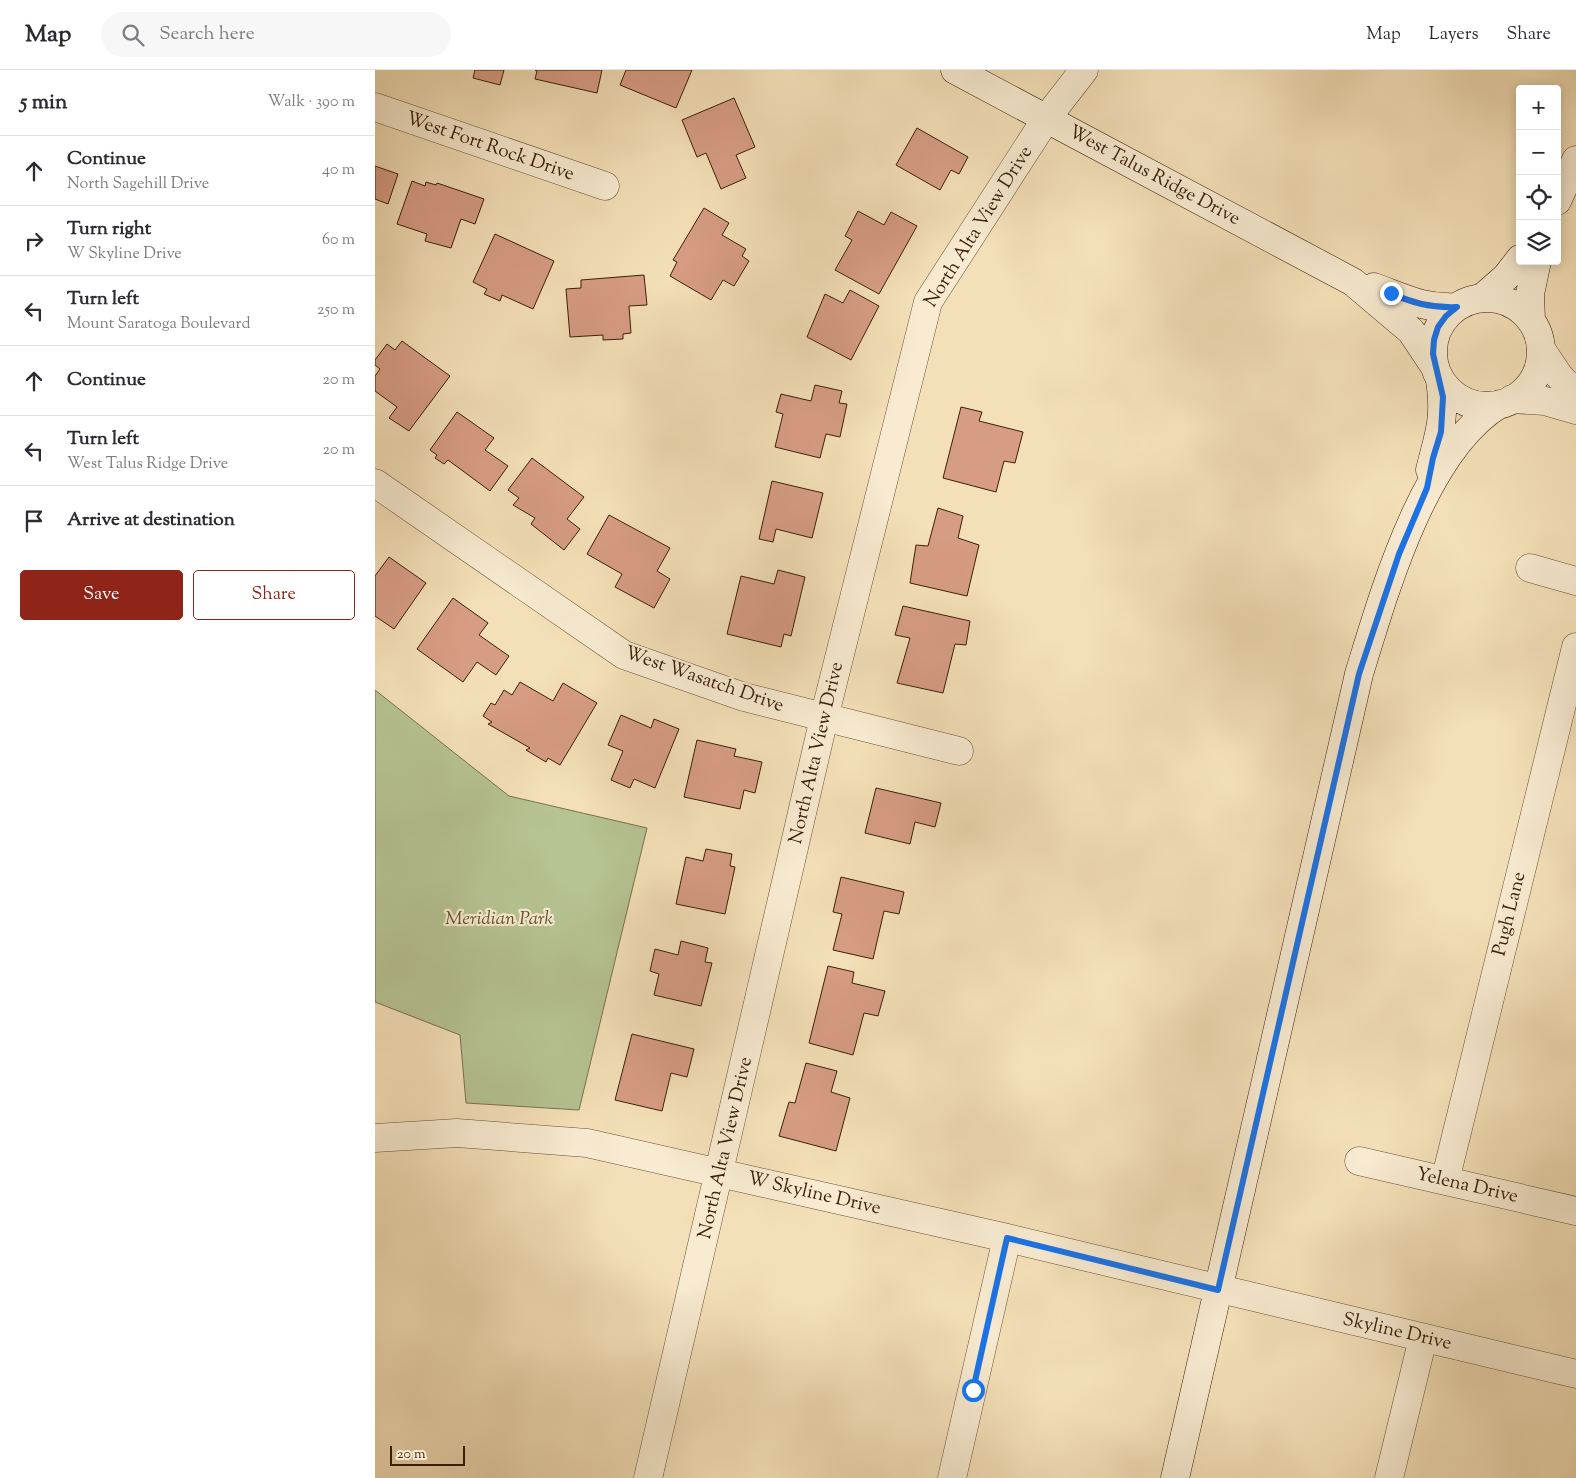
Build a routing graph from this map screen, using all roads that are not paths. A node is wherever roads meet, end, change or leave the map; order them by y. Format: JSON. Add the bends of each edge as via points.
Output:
{"nodes":[{"id":1,"x":955,"y":70,"type":"edge"},
{"id":2,"x":1084,"y":70,"type":"edge"},
{"id":3,"x":375,"y":107,"type":"edge"},
{"id":4,"x":1046,"y":119,"type":"junction"},
{"id":5,"x":1576,"y":160,"type":"edge"},
{"id":6,"x":605,"y":186,"type":"dead end"},
{"id":7,"x":1561,"y":192,"type":"edge"},
{"id":8,"x":1516,"y":264,"type":"edge"},
{"id":9,"x":1536,"y":265,"type":"edge"},
{"id":10,"x":1353,"y":282,"type":"junction"},
{"id":11,"x":1482,"y":298,"type":"junction"},
{"id":12,"x":1457,"y":307,"type":"junction"},
{"id":13,"x":1531,"y":321,"type":"junction"},
{"id":14,"x":1541,"y":349,"type":"junction"},
{"id":15,"x":1438,"y":373,"type":"junction"},
{"id":16,"x":1576,"y":394,"type":"edge"},
{"id":17,"x":1506,"y":402,"type":"junction"},
{"id":18,"x":1576,"y":410,"type":"edge"},
{"id":19,"x":375,"y":483,"type":"edge"},
{"id":20,"x":1427,"y":488,"type":"junction"},
{"id":21,"x":1530,"y":568,"type":"dead end"},
{"id":22,"x":1576,"y":581,"type":"edge"},
{"id":23,"x":1576,"y":646,"type":"edge"},
{"id":24,"x":824,"y":718,"type":"junction"},
{"id":25,"x":959,"y":751,"type":"dead end"},
{"id":26,"x":375,"y":1138,"type":"edge"},
{"id":27,"x":1359,"y":1161,"type":"dead end"},
{"id":28,"x":720,"y":1172,"type":"junction"},
{"id":29,"x":1445,"y":1181,"type":"junction"},
{"id":30,"x":1576,"y":1211,"type":"edge"},
{"id":31,"x":1007,"y":1238,"type":"junction"},
{"id":32,"x":1218,"y":1290,"type":"junction"},
{"id":33,"x":1423,"y":1338,"type":"junction"},
{"id":34,"x":1576,"y":1374,"type":"edge"},
{"id":35,"x":648,"y":1478,"type":"edge"},
{"id":36,"x":952,"y":1478,"type":"edge"},
{"id":37,"x":1175,"y":1478,"type":"edge"},
{"id":38,"x":1389,"y":1478,"type":"edge"}],
"edges":[{"from":1,"to":4,"type":"street","name":"West Talus Ridge Drive"},
{"from":2,"to":4,"type":"street","name":"North Alta View Drive"},
{"from":3,"to":6,"type":"street","name":"West Fort Rock Drive"},
{"from":4,"to":10,"type":"street","name":"West Talus Ridge Drive"},
{"from":4,"to":24,"type":"street","name":"North Alta View Drive","via":[[928,302]]},
{"from":5,"to":7,"type":"street"},
{"from":8,"to":11,"type":"street","via":[[1506,278]]},
{"from":9,"to":13,"type":"street","via":[[1530,294]]},
{"from":10,"to":12,"type":"street","name":"West Talus Ridge Drive","via":[[1373,286],[1420,305]]},
{"from":10,"to":15,"type":"street","name":"West Talus Ridge Drive","via":[[1411,331]]},
{"from":11,"to":12,"type":"street"},
{"from":11,"to":13,"type":"street","via":[[1505,300]]},
{"from":12,"to":15,"type":"street","via":[[1438,327],[1433,354]]},
{"from":13,"to":14,"type":"street"},
{"from":14,"to":16,"type":"street"},
{"from":14,"to":17,"type":"street","via":[[1531,383]]},
{"from":15,"to":17,"type":"street","via":[[1460,398],[1473,404]]},
{"from":15,"to":20,"type":"street","via":[[1443,414]]},
{"from":17,"to":18,"type":"street","via":[[1545,400]]},
{"from":17,"to":20,"type":"street","via":[[1476,420]]},
{"from":19,"to":24,"type":"street","name":"West Wasatch Drive","via":[[624,656],[744,697]]},
{"from":20,"to":32,"type":"street","via":[[1399,554],[1359,674]]},
{"from":21,"to":22,"type":"street"},
{"from":23,"to":29,"type":"street","name":"Pugh Lane"},
{"from":24,"to":25,"type":"street","name":"West Wasatch Drive"},
{"from":24,"to":28,"type":"street","name":"North Alta View Drive"},
{"from":26,"to":28,"type":"street","name":"W Skyline Drive","via":[[457,1133],[587,1143]]},
{"from":27,"to":29,"type":"street","name":"Yelena Drive"},
{"from":28,"to":31,"type":"street","name":"W Skyline Drive"},
{"from":28,"to":35,"type":"street","name":"North Alta View Drive"},
{"from":29,"to":30,"type":"street","name":"Yelena Drive"},
{"from":31,"to":32,"type":"street","name":"W Skyline Drive"},
{"from":31,"to":36,"type":"street"},
{"from":32,"to":33,"type":"street","name":"Skyline Drive"},
{"from":32,"to":37,"type":"street"},
{"from":33,"to":34,"type":"street","name":"Skyline Drive"},
{"from":33,"to":38,"type":"street"}]}
